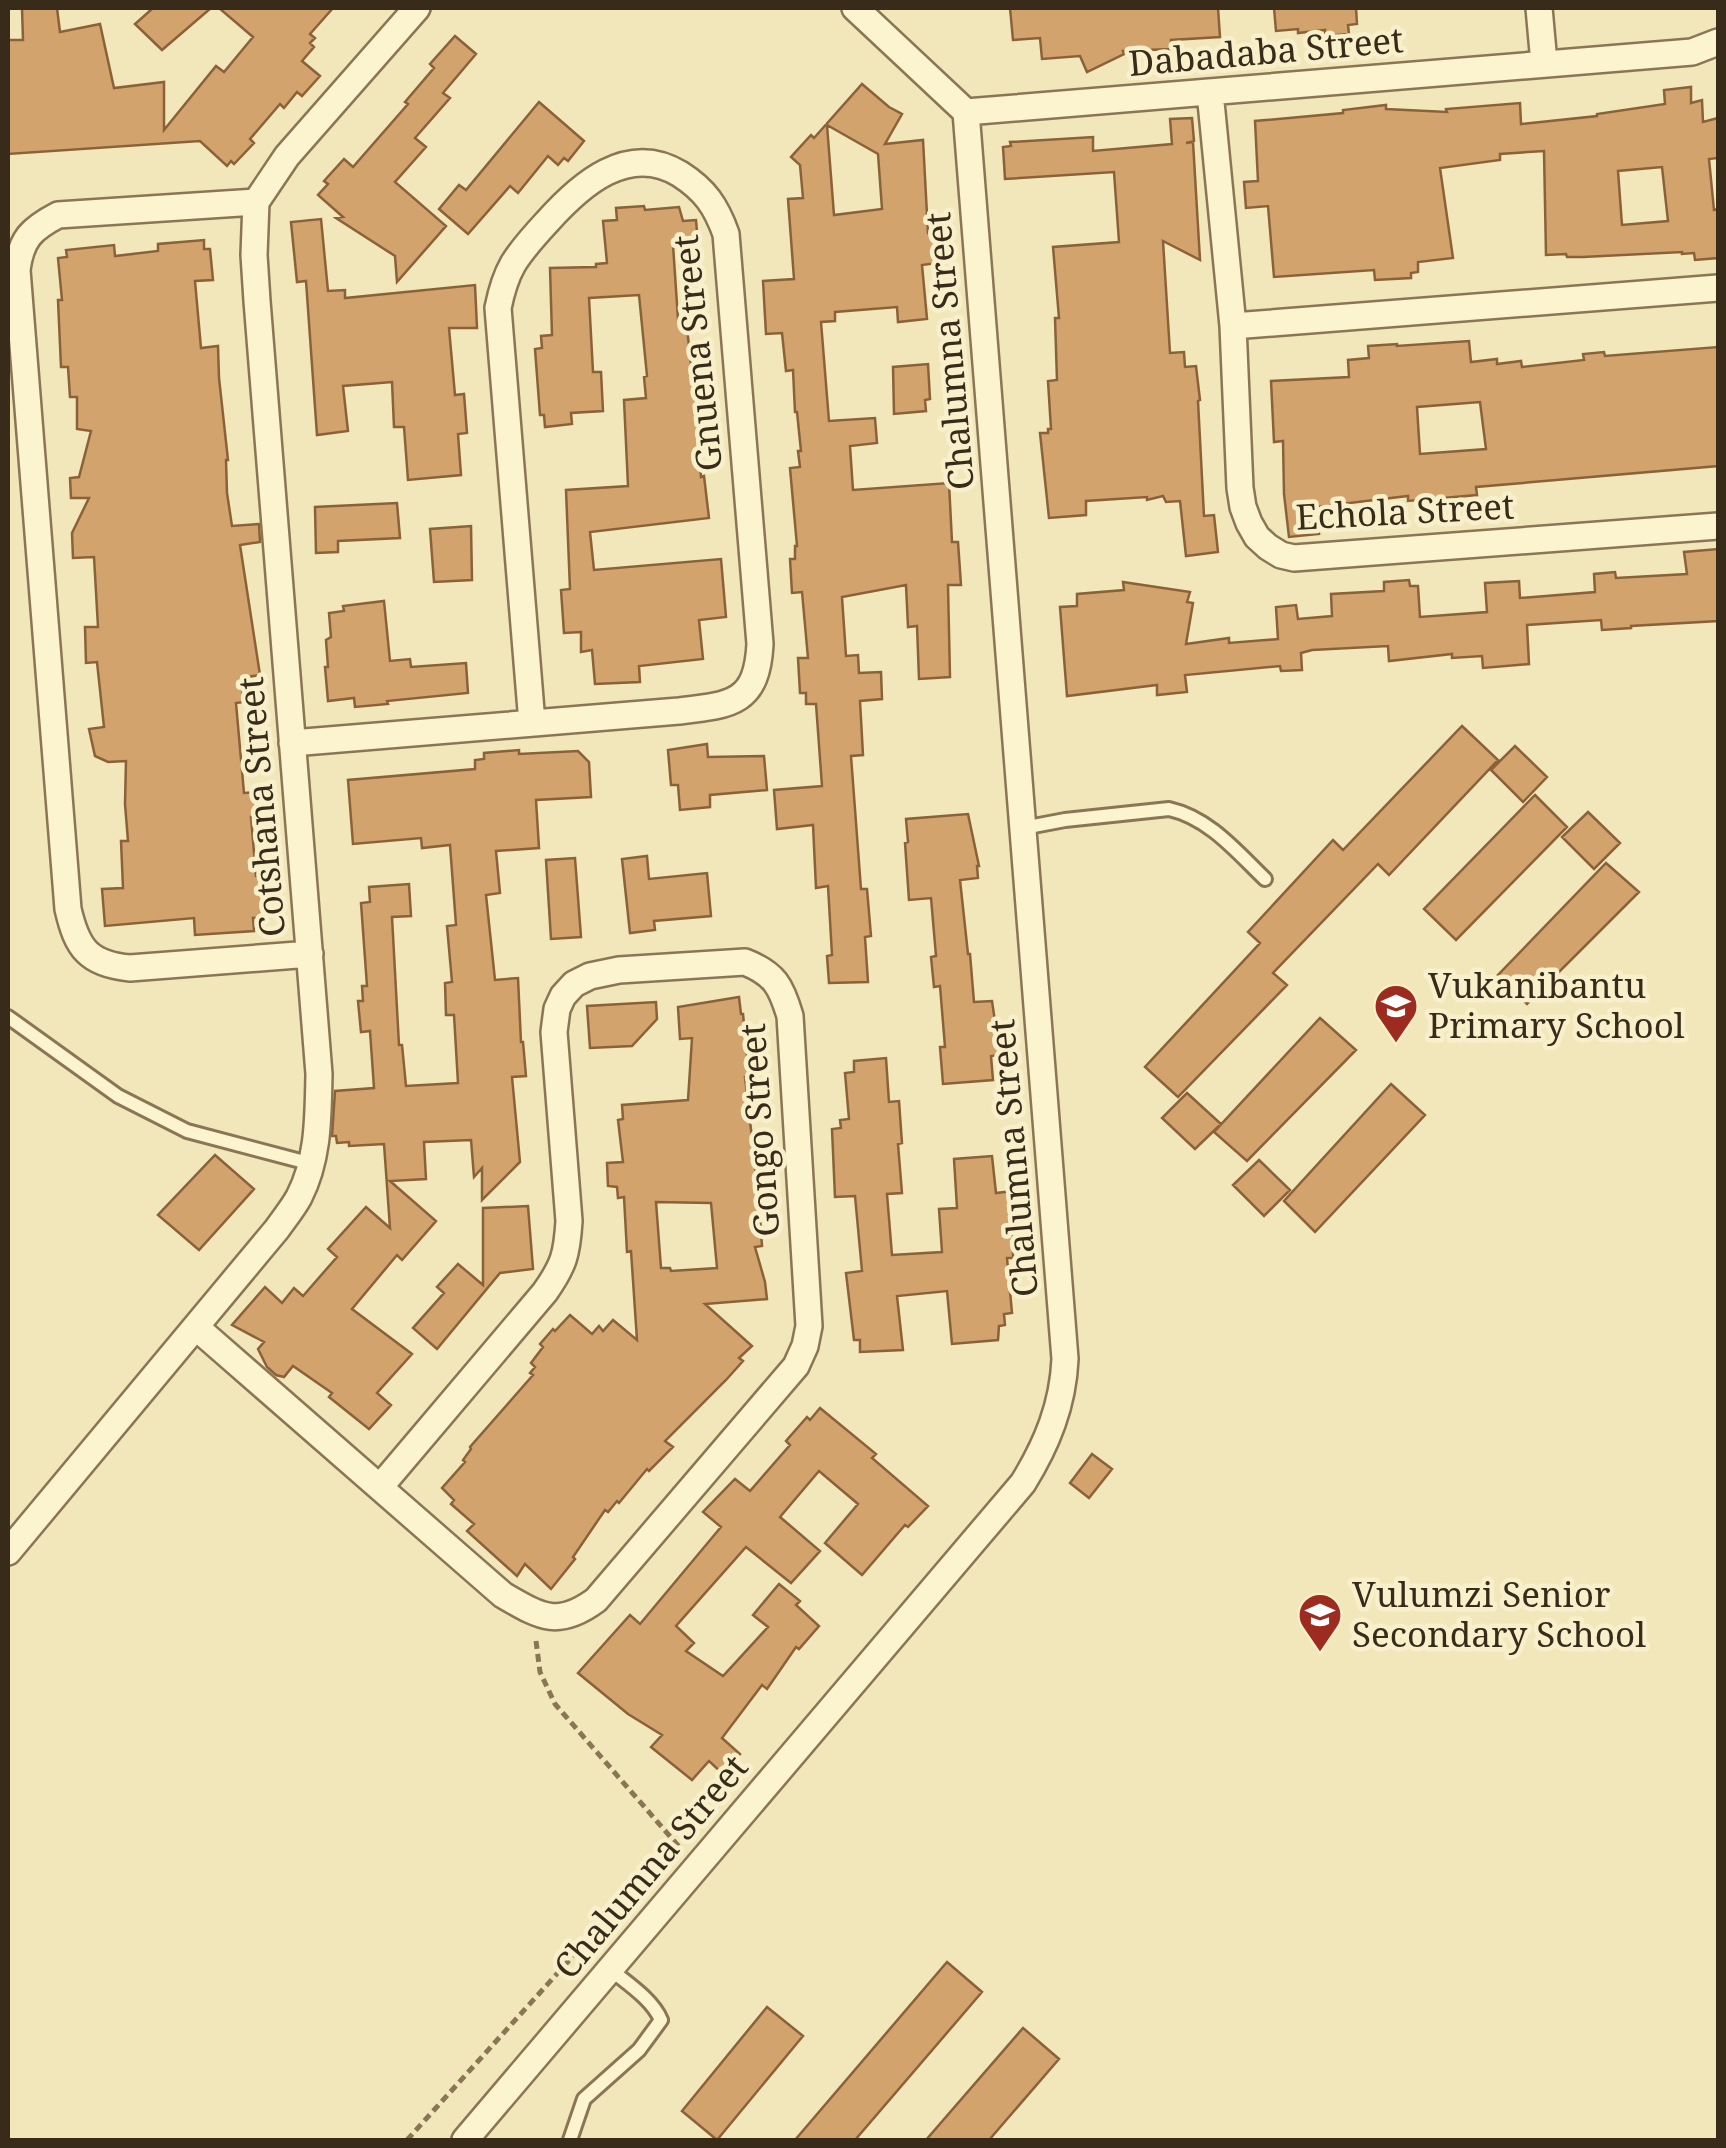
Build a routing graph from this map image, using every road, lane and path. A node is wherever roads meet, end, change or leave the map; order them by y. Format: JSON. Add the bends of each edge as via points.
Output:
{"nodes":[{"id":1,"x":417,"y":8,"type":"edge"},
{"id":2,"x":855,"y":8,"type":"edge"},
{"id":3,"x":1539,"y":8,"type":"edge"},
{"id":4,"x":1718,"y":42,"type":"edge"},
{"id":5,"x":1544,"y":64,"type":"junction"},
{"id":6,"x":1210,"y":92,"type":"junction"},
{"id":7,"x":966,"y":112,"type":"junction"},
{"id":8,"x":256,"y":202,"type":"junction"},
{"id":9,"x":1718,"y":288,"type":"edge"},
{"id":10,"x":1233,"y":326,"type":"junction"},
{"id":11,"x":1718,"y":526,"type":"edge"},
{"id":12,"x":532,"y":723,"type":"junction"},
{"id":13,"x":292,"y":743,"type":"junction"},
{"id":14,"x":1023,"y":828,"type":"junction"},
{"id":15,"x":1265,"y":878,"type":"dead end"},
{"id":16,"x":310,"y":954,"type":"junction"},
{"id":17,"x":8,"y":1017,"type":"edge"},
{"id":18,"x":312,"y":1164,"type":"junction"},
{"id":19,"x":197,"y":1328,"type":"junction"},
{"id":20,"x":380,"y":1487,"type":"junction"},
{"id":21,"x":8,"y":1552,"type":"edge"},
{"id":22,"x":538,"y":1613,"type":"junction"},
{"id":23,"x":697,"y":1868,"type":"junction"},
{"id":24,"x":628,"y":1948,"type":"junction"},
{"id":25,"x":610,"y":1970,"type":"junction"},
{"id":26,"x":406,"y":2140,"type":"edge"},
{"id":27,"x":465,"y":2140,"type":"edge"},
{"id":28,"x":570,"y":2140,"type":"edge"}],
"edges":[{"from":1,"to":8,"type":"street","via":[[287,156]]},
{"from":2,"to":7,"type":"street"},
{"from":3,"to":5,"type":"street"},
{"from":4,"to":5,"type":"street","name":"Dabadaba Street","via":[[1692,52]]},
{"from":5,"to":6,"type":"street","name":"Dabadaba Street"},
{"from":6,"to":7,"type":"street","name":"Dabadaba Street"},
{"from":6,"to":10,"type":"street","name":"Echola Street"},
{"from":7,"to":14,"type":"street","name":"Chalumna Street"},
{"from":8,"to":13,"type":"street","name":"Cotshana Street","via":[[256,301]]},
{"from":8,"to":16,"type":"street","via":[[58,215],[30,234],[16,270],[72,928],[80,946],[108,966]]},
{"from":9,"to":10,"type":"street"},
{"from":10,"to":11,"type":"street","name":"Echola Street","via":[[1243,507],[1257,536],[1281,555]]},
{"from":12,"to":12,"type":"street","name":"Gnuena Street","via":[[500,296],[513,263],[579,188],[629,164],[650,163],[670,168],[705,194],[726,234],[760,644],[756,676],[748,690],[716,707]]},
{"from":12,"to":13,"type":"street","name":"Gnuena Street"},
{"from":13,"to":16,"type":"street","name":"Cotshana Street"},
{"from":14,"to":15,"type":"lane","via":[[1169,809],[1197,818]]},
{"from":14,"to":23,"type":"street","name":"Chalumna Street","via":[[1065,1359],[1056,1417],[1023,1483]]},
{"from":16,"to":18,"type":"street","name":"Cotshana Street","via":[[318,1074]]},
{"from":17,"to":18,"type":"lane","via":[[118,1096],[187,1131]]},
{"from":18,"to":19,"type":"street","name":"Cotshana Street","via":[[299,1198]]},
{"from":19,"to":20,"type":"street"},
{"from":19,"to":21,"type":"street","name":"Cotshana Street"},
{"from":20,"to":22,"type":"street","via":[[504,1595]]},
{"from":20,"to":22,"type":"street","name":"Gongo Street","via":[[561,1270],[568,1221],[554,1032],[563,996],[590,976],[618,970],[745,962],[763,969],[784,994],[790,1016],[805,1346],[796,1366],[596,1600],[566,1618]]},
{"from":22,"to":23,"type":"path","via":[[540,1672],[555,1704]]},
{"from":23,"to":24,"type":"street","name":"Chalumna Street"},
{"from":24,"to":25,"type":"street","name":"Chalumna Street"},
{"from":24,"to":26,"type":"path","via":[[611,1933],[582,1946]]},
{"from":25,"to":27,"type":"street","name":"Chalumna Street"},
{"from":25,"to":28,"type":"lane","via":[[662,2020],[584,2099]]}]}
